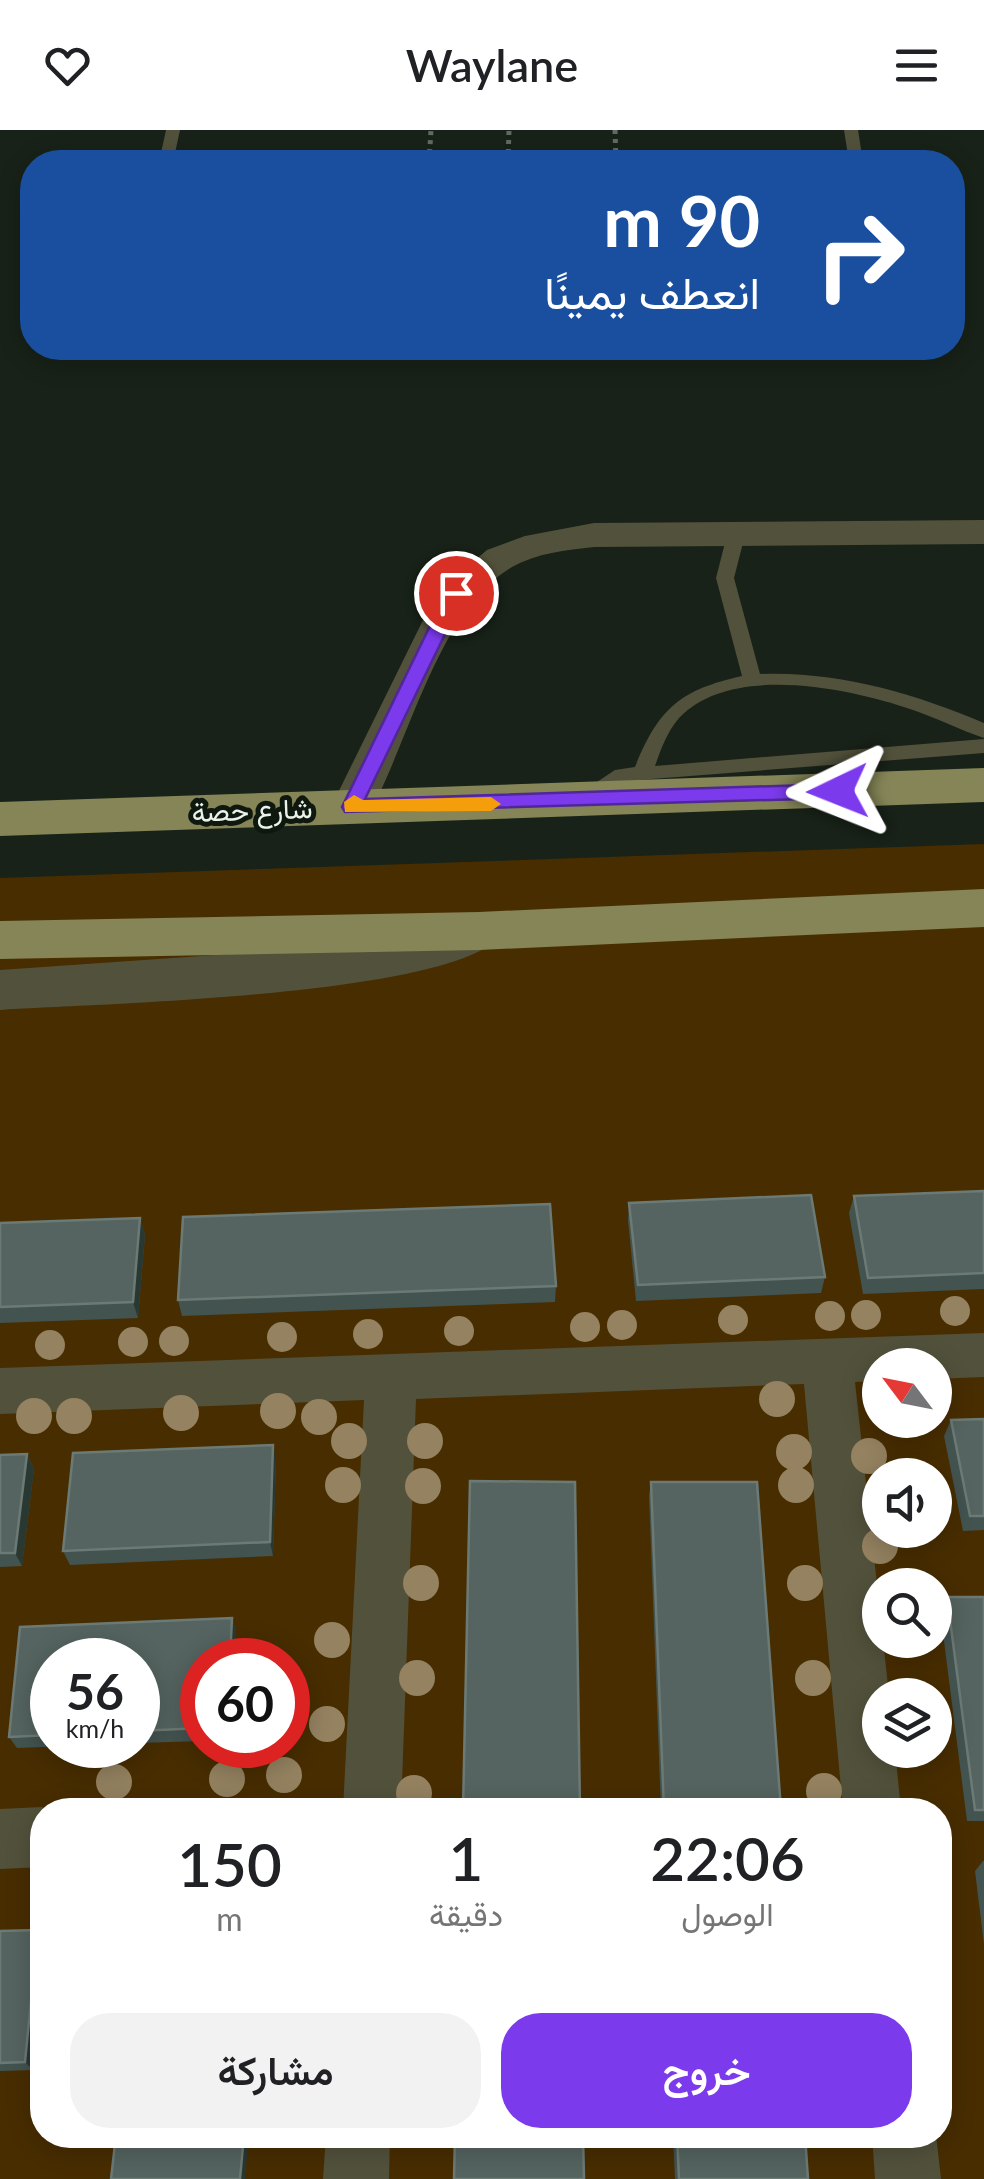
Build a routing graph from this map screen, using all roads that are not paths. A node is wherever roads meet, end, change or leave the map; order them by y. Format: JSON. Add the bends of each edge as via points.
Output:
{"nodes":[{"id":1,"x":984,"y":532,"type":"edge"},
{"id":2,"x":736,"y":535,"type":"junction"},
{"id":3,"x":752,"y":682,"type":"junction"},
{"id":4,"x":984,"y":731,"type":"edge"},
{"id":5,"x":984,"y":746,"type":"edge"},
{"id":6,"x":642,"y":773,"type":"junction"},
{"id":7,"x":984,"y":785,"type":"edge"},
{"id":8,"x":584,"y":801,"type":"junction"},
{"id":9,"x":352,"y":807,"type":"junction"},
{"id":10,"x":0,"y":818,"type":"edge"},
{"id":11,"x":984,"y":908,"type":"edge"},
{"id":12,"x":479,"y":931,"type":"junction"},
{"id":13,"x":0,"y":940,"type":"edge"},
{"id":14,"x":0,"y":990,"type":"edge"},
{"id":15,"x":984,"y":1356,"type":"edge"},
{"id":16,"x":827,"y":1362,"type":"junction"},
{"id":17,"x":391,"y":1378,"type":"junction"},
{"id":18,"x":0,"y":1391,"type":"edge"},
{"id":19,"x":373,"y":1798,"type":"edge"},
{"id":20,"x":871,"y":1798,"type":"edge"},
{"id":21,"x":30,"y":1838,"type":"edge"},
{"id":22,"x":0,"y":1839,"type":"edge"},
{"id":23,"x":357,"y":2148,"type":"edge"},
{"id":24,"x":905,"y":2148,"type":"edge"},
{"id":25,"x":356,"y":2179,"type":"edge"},
{"id":26,"x":908,"y":2179,"type":"edge"}],
"edges":[{"from":1,"to":2,"type":"street"},
{"from":2,"to":3,"type":"lane","via":[[726,578]]},
{"from":2,"to":9,"type":"street","via":[[573,537],[489,564],[445,610]]},
{"from":3,"to":4,"type":"lane","via":[[860,689]]},
{"from":3,"to":6,"type":"lane","via":[[709,691],[679,707],[660,730]]},
{"from":5,"to":6,"type":"lane"},
{"from":6,"to":8,"type":"lane","via":[[608,782]]},
{"from":7,"to":8,"type":"main road","name":"شارع حصة"},
{"from":8,"to":9,"type":"main road","name":"شارع حصة"},
{"from":9,"to":10,"type":"main road","name":"شارع حصة"},
{"from":11,"to":12,"type":"main road"},
{"from":12,"to":13,"type":"main road"},
{"from":12,"to":14,"type":"street","via":[[426,953],[363,964]]},
{"from":15,"to":16,"type":"street"},
{"from":16,"to":17,"type":"street"},
{"from":16,"to":20,"type":"street"},
{"from":17,"to":18,"type":"street"},
{"from":17,"to":19,"type":"street"},
{"from":21,"to":22,"type":"street"},
{"from":23,"to":25,"type":"street"},
{"from":24,"to":26,"type":"street"}]}
